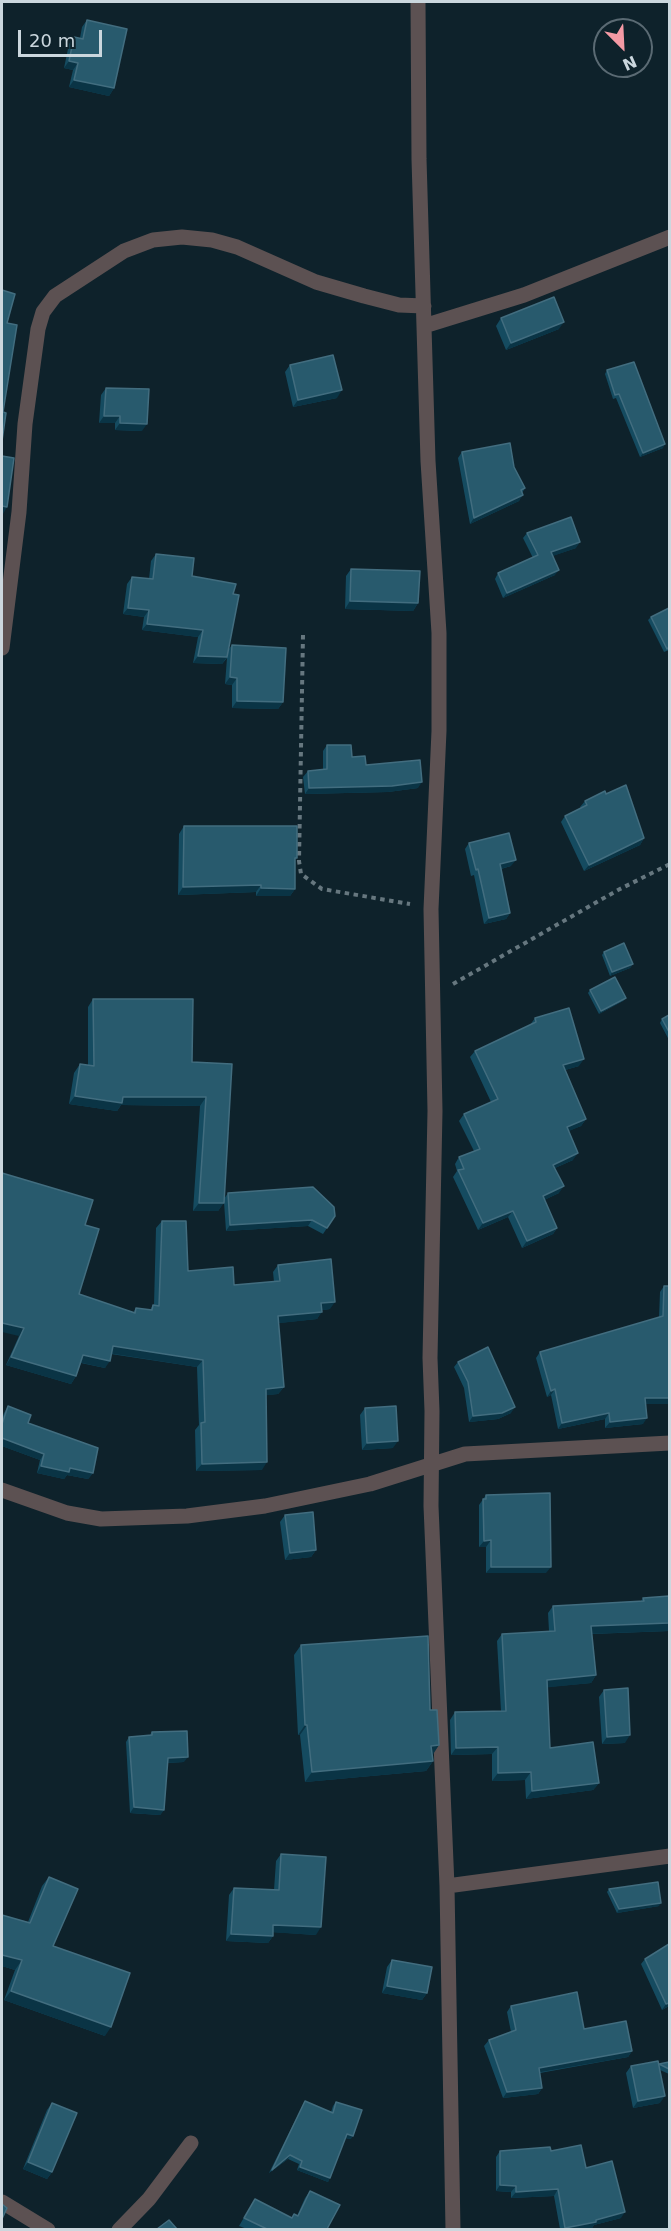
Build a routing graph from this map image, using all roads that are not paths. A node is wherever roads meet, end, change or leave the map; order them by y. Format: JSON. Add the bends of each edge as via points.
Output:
{"nodes":[{"id":1,"x":418,"y":2,"type":"edge"},
{"id":2,"x":669,"y":237,"type":"edge"},
{"id":3,"x":424,"y":306,"type":"junction"},
{"id":4,"x":424,"y":326,"type":"junction"},
{"id":5,"x":2,"y":648,"type":"edge"},
{"id":6,"x":669,"y":1443,"type":"edge"},
{"id":7,"x":432,"y":1464,"type":"junction"},
{"id":8,"x":2,"y":1490,"type":"edge"},
{"id":9,"x":669,"y":1856,"type":"edge"},
{"id":10,"x":447,"y":1886,"type":"junction"},
{"id":11,"x":191,"y":2143,"type":"dead end"},
{"id":12,"x":2,"y":2202,"type":"edge"},
{"id":13,"x":48,"y":2229,"type":"edge"},
{"id":14,"x":119,"y":2229,"type":"edge"},
{"id":15,"x":453,"y":2229,"type":"edge"}],
"edges":[{"from":1,"to":3,"type":"street"},
{"from":2,"to":4,"type":"street","via":[[524,296]]},
{"from":3,"to":4,"type":"street"},
{"from":3,"to":5,"type":"street","via":[[399,305],[364,296],[316,282],[237,248],[182,237],[153,240],[124,251],[55,296],[43,312],[38,329]]},
{"from":4,"to":7,"type":"street","via":[[439,633],[431,909],[435,1111]]},
{"from":6,"to":7,"type":"street","via":[[494,1451],[465,1454]]},
{"from":7,"to":8,"type":"street","via":[[370,1484],[265,1506],[188,1516],[101,1519],[67,1513]]},
{"from":7,"to":10,"type":"street"},
{"from":9,"to":10,"type":"street"},
{"from":10,"to":15,"type":"street"},
{"from":11,"to":14,"type":"street","via":[[149,2199]]},
{"from":12,"to":13,"type":"street"}]}
